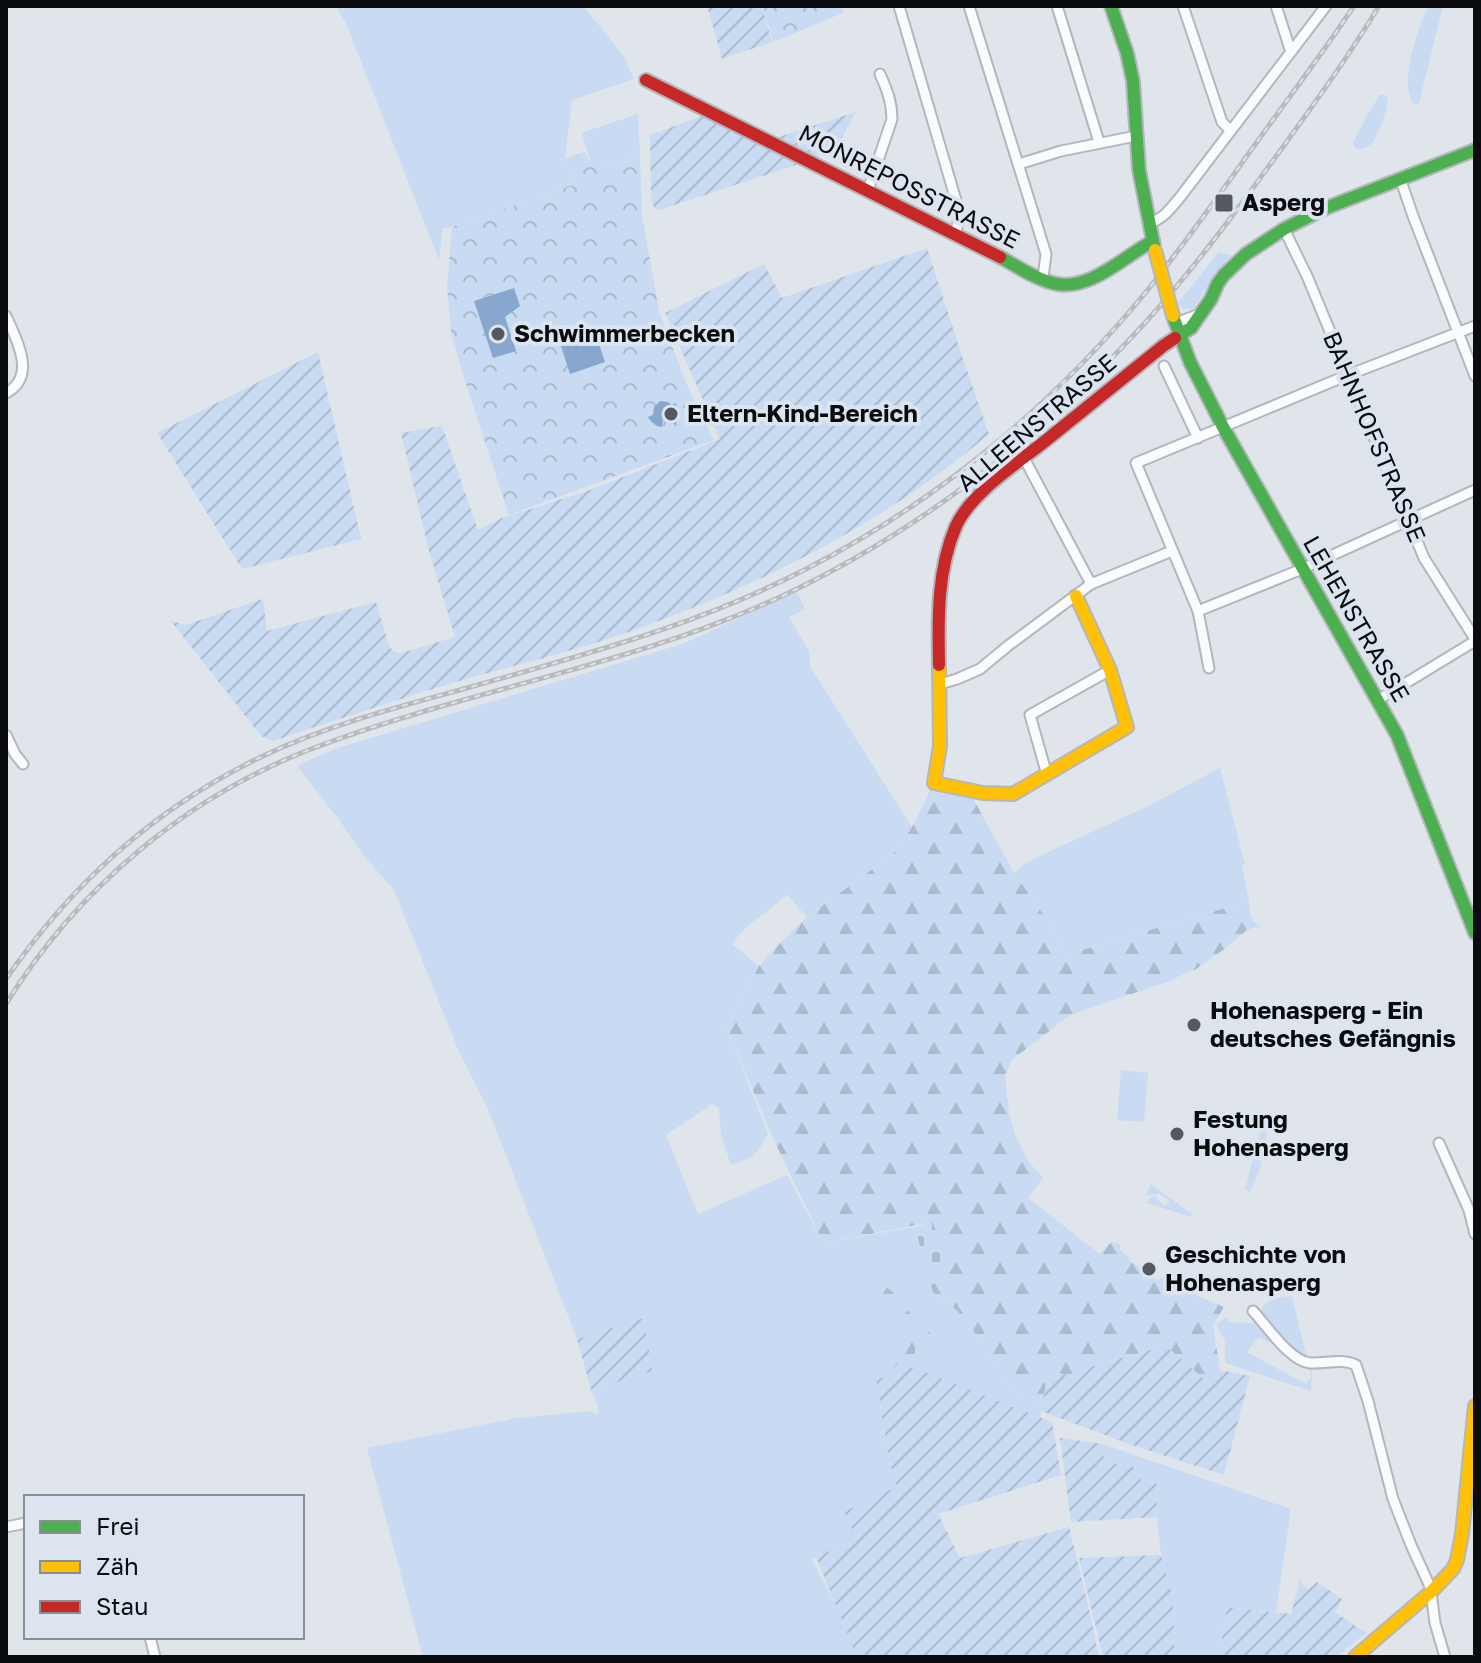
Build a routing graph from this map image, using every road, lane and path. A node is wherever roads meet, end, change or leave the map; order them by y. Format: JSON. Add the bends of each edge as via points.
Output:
{"nodes":[{"id":1,"x":899,"y":6,"type":"edge"},
{"id":2,"x":969,"y":6,"type":"edge"},
{"id":3,"x":1057,"y":6,"type":"edge"},
{"id":4,"x":1111,"y":6,"type":"edge"},
{"id":5,"x":1183,"y":6,"type":"edge"},
{"id":6,"x":1276,"y":6,"type":"edge"},
{"id":7,"x":1326,"y":6,"type":"edge"},
{"id":8,"x":1291,"y":52,"type":"junction"},
{"id":9,"x":880,"y":74,"type":"dead end"},
{"id":10,"x":646,"y":80,"type":"dead end"},
{"id":11,"x":1230,"y":130,"type":"junction"},
{"id":12,"x":1136,"y":136,"type":"junction"},
{"id":13,"x":1099,"y":142,"type":"junction"},
{"id":14,"x":1475,"y":150,"type":"edge"},
{"id":15,"x":1019,"y":164,"type":"junction"},
{"id":16,"x":1400,"y":178,"type":"junction"},
{"id":17,"x":868,"y":190,"type":"junction"},
{"id":18,"x":1148,"y":223,"type":"junction"},
{"id":19,"x":1284,"y":229,"type":"junction"},
{"id":20,"x":955,"y":235,"type":"junction"},
{"id":21,"x":1154,"y":245,"type":"junction"},
{"id":22,"x":1043,"y":278,"type":"junction"},
{"id":23,"x":6,"y":316,"type":"edge"},
{"id":24,"x":1177,"y":325,"type":"junction"},
{"id":25,"x":1475,"y":326,"type":"edge"},
{"id":26,"x":1458,"y":333,"type":"junction"},
{"id":27,"x":1164,"y":366,"type":"dead end"},
{"id":28,"x":1348,"y":375,"type":"junction"},
{"id":29,"x":1475,"y":376,"type":"edge"},
{"id":30,"x":6,"y":393,"type":"edge"},
{"id":31,"x":1223,"y":427,"type":"junction"},
{"id":32,"x":1198,"y":438,"type":"junction"},
{"id":33,"x":1024,"y":458,"type":"junction"},
{"id":34,"x":1475,"y":490,"type":"edge"},
{"id":35,"x":1408,"y":521,"type":"junction"},
{"id":36,"x":1172,"y":551,"type":"junction"},
{"id":37,"x":1302,"y":569,"type":"junction"},
{"id":38,"x":1091,"y":584,"type":"junction"},
{"id":39,"x":1076,"y":596,"type":"junction"},
{"id":40,"x":1198,"y":611,"type":"junction"},
{"id":41,"x":1475,"y":640,"type":"edge"},
{"id":42,"x":1209,"y":668,"type":"dead end"},
{"id":43,"x":1110,"y":670,"type":"junction"},
{"id":44,"x":940,"y":684,"type":"junction"},
{"id":45,"x":1378,"y":700,"type":"junction"},
{"id":46,"x":6,"y":735,"type":"edge"},
{"id":47,"x":23,"y":764,"type":"dead end"},
{"id":48,"x":1047,"y":775,"type":"junction"},
{"id":49,"x":1475,"y":933,"type":"edge"},
{"id":50,"x":1439,"y":1143,"type":"dead end"},
{"id":51,"x":1475,"y":1234,"type":"edge"},
{"id":52,"x":1253,"y":1311,"type":"dead end"},
{"id":53,"x":1475,"y":1406,"type":"edge"},
{"id":54,"x":1431,"y":1591,"type":"junction"},
{"id":55,"x":1355,"y":1657,"type":"edge"},
{"id":56,"x":1445,"y":1657,"type":"edge"}],
"edges":[{"from":1,"to":20,"type":"street","via":[[960,214]]},
{"from":2,"to":15,"type":"street"},
{"from":3,"to":13,"type":"street"},
{"from":4,"to":12,"type":"street","name":"LEHENSTRASSE","via":[[1133,81]]},
{"from":5,"to":11,"type":"street","via":[[1222,122]]},
{"from":6,"to":8,"type":"street"},
{"from":7,"to":8,"type":"street"},
{"from":8,"to":11,"type":"street"},
{"from":9,"to":17,"type":"street","via":[[892,119]]},
{"from":10,"to":17,"type":"street","name":"MONREPOSSTRASSE"},
{"from":11,"to":18,"type":"street","via":[[1163,217]]},
{"from":12,"to":13,"type":"street"},
{"from":12,"to":18,"type":"street","name":"LEHENSTRASSE"},
{"from":13,"to":15,"type":"street"},
{"from":14,"to":16,"type":"street","name":"ALLEENSTRASSE"},
{"from":15,"to":22,"type":"street","via":[[1046,254]]},
{"from":16,"to":19,"type":"street","name":"ALLEENSTRASSE"},
{"from":16,"to":26,"type":"street"},
{"from":17,"to":20,"type":"street","name":"MONREPOSSTRASSE"},
{"from":18,"to":21,"type":"street","name":"LEHENSTRASSE"},
{"from":19,"to":24,"type":"street","name":"ALLEENSTRASSE","via":[[1232,268],[1195,323]]},
{"from":19,"to":28,"type":"street","name":"BAHNHOFSTRASSE"},
{"from":20,"to":22,"type":"street","name":"MONREPOSSTRASSE"},
{"from":21,"to":22,"type":"street","name":"MONREPOSSTRASSE","via":[[1073,285]]},
{"from":21,"to":24,"type":"street","name":"LEHENSTRASSE","bridge":true},
{"from":23,"to":30,"type":"street","via":[[18,340],[23,377]]},
{"from":24,"to":31,"type":"street","name":"LEHENSTRASSE"},
{"from":24,"to":33,"type":"street","name":"ALLEENSTRASSE","via":[[1163,346]]},
{"from":25,"to":26,"type":"street"},
{"from":26,"to":28,"type":"street"},
{"from":26,"to":29,"type":"street"},
{"from":27,"to":32,"type":"street"},
{"from":28,"to":31,"type":"street"},
{"from":28,"to":35,"type":"street","name":"BAHNHOFSTRASSE"},
{"from":31,"to":32,"type":"street"},
{"from":31,"to":37,"type":"street","name":"LEHENSTRASSE"},
{"from":32,"to":36,"type":"street","via":[[1136,463]]},
{"from":33,"to":38,"type":"street"},
{"from":33,"to":44,"type":"street","name":"ALLEENSTRASSE","via":[[975,499],[958,524],[940,591]]},
{"from":34,"to":35,"type":"street"},
{"from":35,"to":37,"type":"street"},
{"from":35,"to":41,"type":"street","name":"BAHNHOFSTRASSE","via":[[1424,558]]},
{"from":36,"to":38,"type":"street"},
{"from":36,"to":40,"type":"street"},
{"from":37,"to":40,"type":"street"},
{"from":37,"to":45,"type":"street","name":"LEHENSTRASSE"},
{"from":38,"to":39,"type":"street"},
{"from":39,"to":43,"type":"street"},
{"from":39,"to":44,"type":"street","via":[[980,669]]},
{"from":40,"to":42,"type":"street"},
{"from":41,"to":45,"type":"street"},
{"from":43,"to":48,"type":"street","via":[[1127,727]]},
{"from":43,"to":48,"type":"street","via":[[1030,715]]},
{"from":44,"to":48,"type":"street","name":"ALLEENSTRASSE","via":[[934,783],[1009,795]]},
{"from":45,"to":49,"type":"street","name":"LEHENSTRASSE","via":[[1397,735]]},
{"from":46,"to":47,"type":"street"},
{"from":50,"to":51,"type":"street"},
{"from":52,"to":54,"type":"street","via":[[1295,1358],[1356,1365],[1393,1499]]},
{"from":53,"to":54,"type":"street","via":[[1460,1552],[1453,1569]]},
{"from":54,"to":55,"type":"street"},
{"from":54,"to":56,"type":"street"}]}
